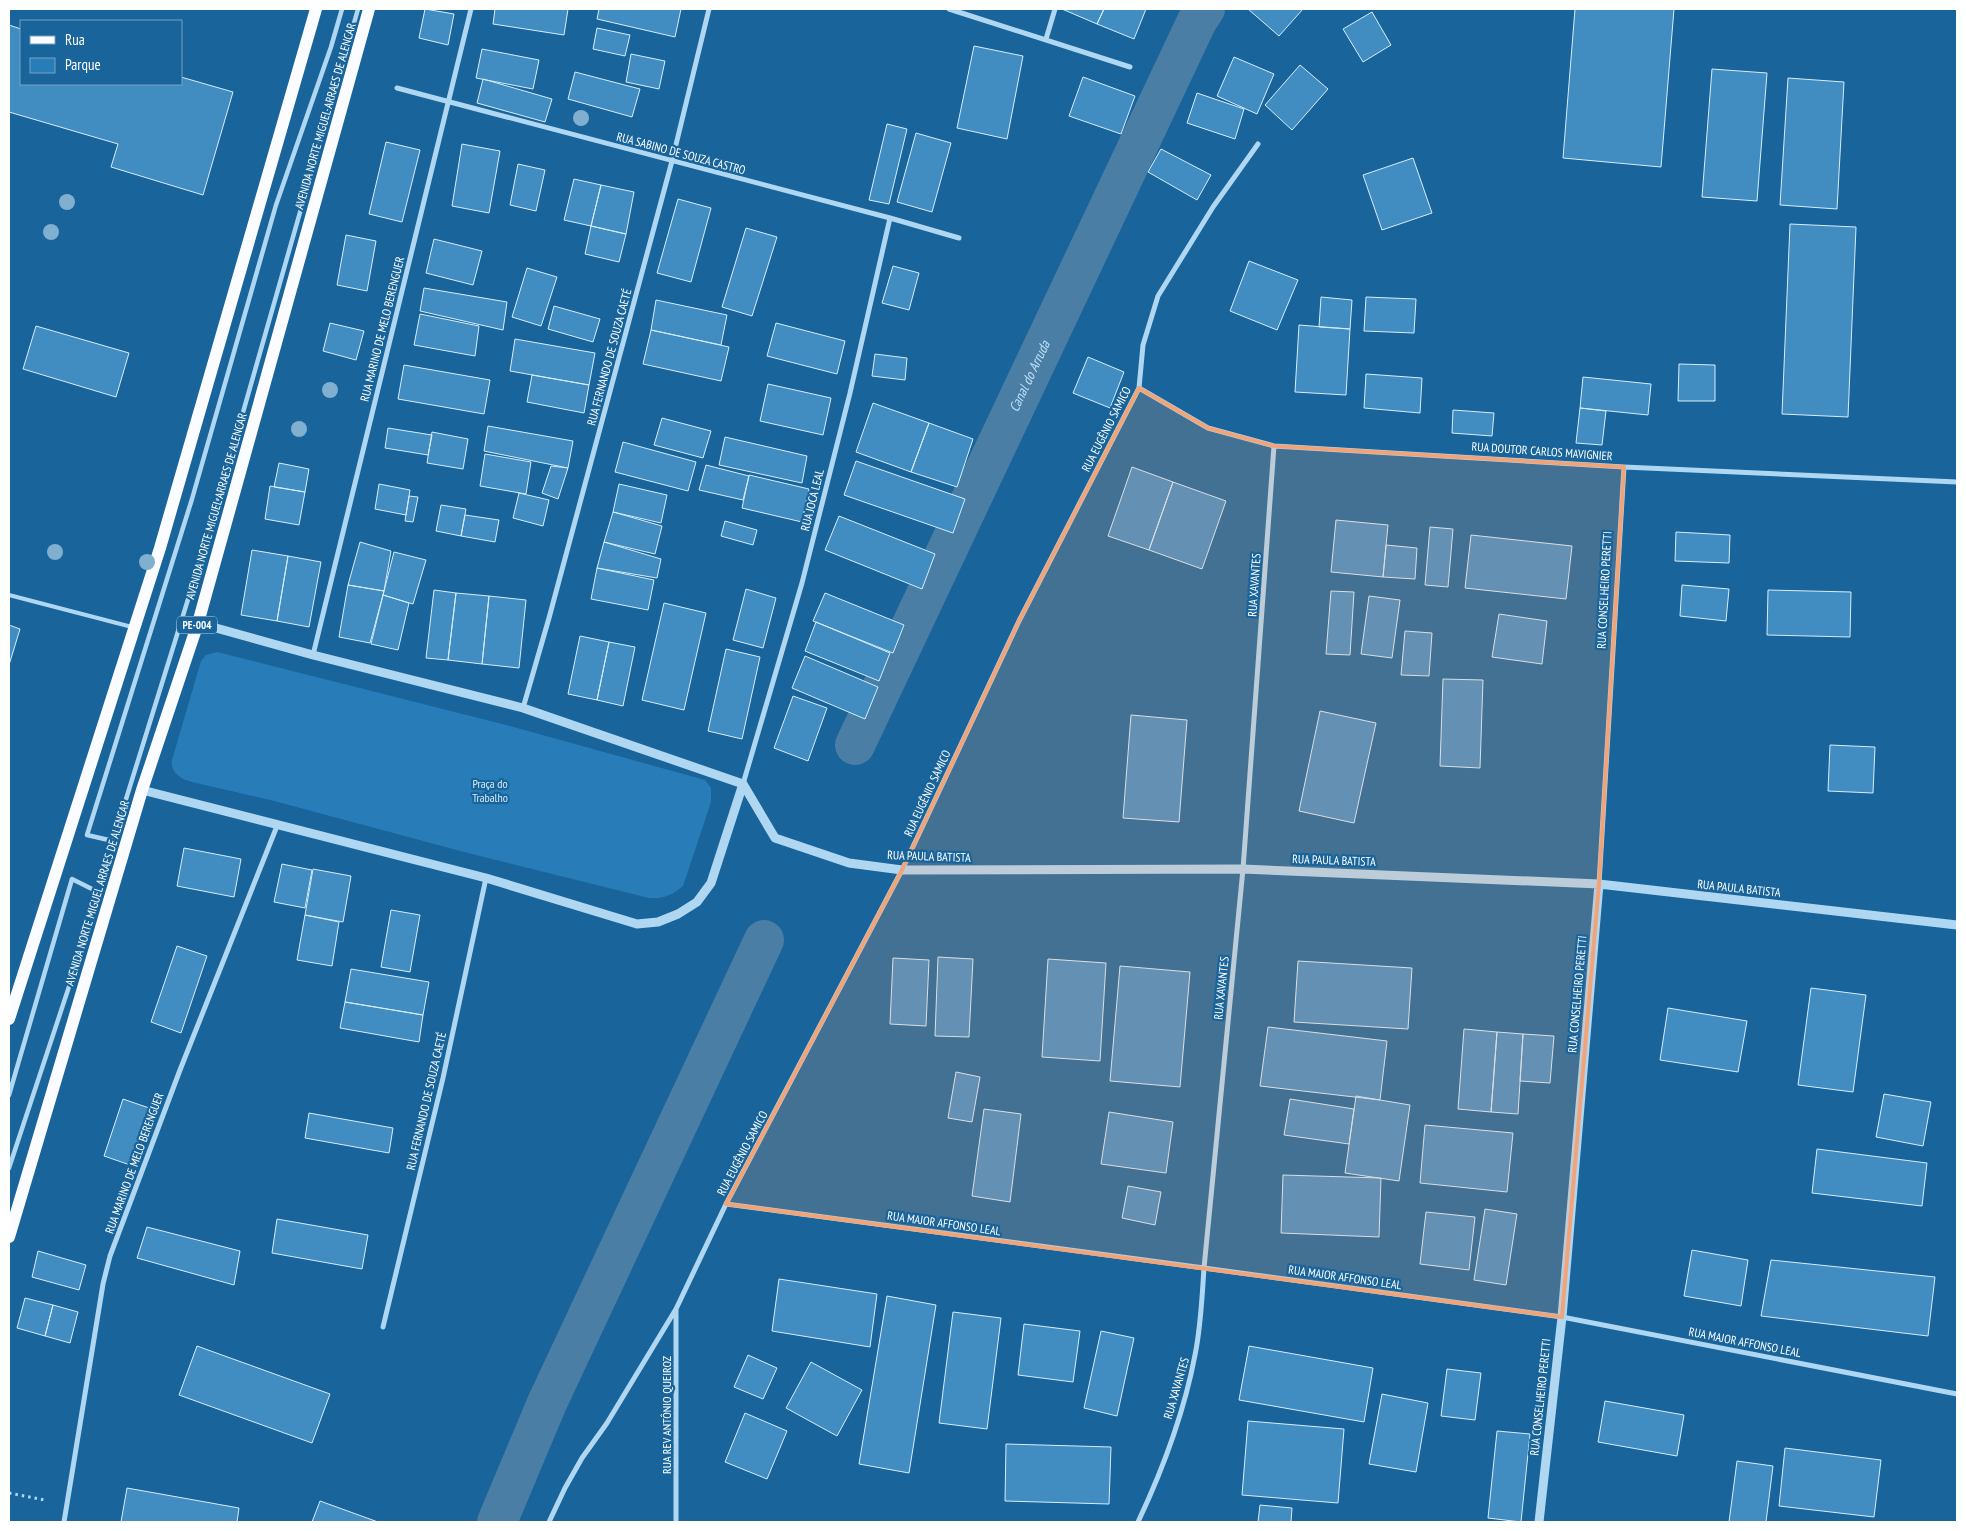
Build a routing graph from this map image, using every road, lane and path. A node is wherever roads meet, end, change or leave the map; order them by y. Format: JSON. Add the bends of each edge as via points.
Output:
{"nodes":[{"id":1,"x":316,"y":9,"type":"edge"},
{"id":2,"x":342,"y":9,"type":"edge"},
{"id":3,"x":358,"y":9,"type":"edge"},
{"id":4,"x":369,"y":9,"type":"edge"},
{"id":5,"x":471,"y":9,"type":"edge"},
{"id":6,"x":709,"y":9,"type":"edge"},
{"id":7,"x":949,"y":9,"type":"edge"},
{"id":8,"x":1056,"y":9,"type":"edge"},
{"id":9,"x":1046,"y":39,"type":"junction"},
{"id":10,"x":1130,"y":67,"type":"dead end"},
{"id":11,"x":397,"y":88,"type":"dead end"},
{"id":12,"x":448,"y":100,"type":"junction"},
{"id":13,"x":1258,"y":144,"type":"dead end"},
{"id":14,"x":672,"y":161,"type":"junction"},
{"id":15,"x":890,"y":218,"type":"junction"},
{"id":16,"x":959,"y":238,"type":"dead end"},
{"id":17,"x":1139,"y":388,"type":"junction"},
{"id":18,"x":1274,"y":446,"type":"junction"},
{"id":19,"x":1624,"y":466,"type":"junction"},
{"id":20,"x":1957,"y":482,"type":"edge"},
{"id":21,"x":9,"y":595,"type":"edge"},
{"id":22,"x":198,"y":623,"type":"junction"},
{"id":23,"x":134,"y":627,"type":"junction"},
{"id":24,"x":313,"y":655,"type":"junction"},
{"id":25,"x":523,"y":708,"type":"junction"},
{"id":26,"x":742,"y":784,"type":"junction"},
{"id":27,"x":142,"y":790,"type":"junction"},
{"id":28,"x":277,"y":826,"type":"junction"},
{"id":29,"x":1243,"y":869,"type":"junction"},
{"id":30,"x":902,"y":870,"type":"junction"},
{"id":31,"x":486,"y":878,"type":"junction"},
{"id":32,"x":1599,"y":884,"type":"junction"},
{"id":33,"x":1957,"y":925,"type":"edge"},
{"id":34,"x":11,"y":1004,"type":"edge"},
{"id":35,"x":9,"y":1019,"type":"edge"},
{"id":36,"x":9,"y":1095,"type":"edge"},
{"id":37,"x":9,"y":1168,"type":"edge"},
{"id":38,"x":726,"y":1204,"type":"junction"},
{"id":39,"x":9,"y":1237,"type":"edge"},
{"id":40,"x":1204,"y":1268,"type":"junction"},
{"id":41,"x":676,"y":1309,"type":"junction"},
{"id":42,"x":1562,"y":1317,"type":"junction"},
{"id":43,"x":383,"y":1327,"type":"dead end"},
{"id":44,"x":1957,"y":1394,"type":"edge"},
{"id":45,"x":9,"y":1493,"type":"edge"},
{"id":46,"x":67,"y":1504,"type":"junction"},
{"id":47,"x":64,"y":1522,"type":"edge"},
{"id":48,"x":549,"y":1522,"type":"edge"},
{"id":49,"x":676,"y":1522,"type":"edge"},
{"id":50,"x":1138,"y":1522,"type":"edge"},
{"id":51,"x":1539,"y":1522,"type":"edge"}],
"edges":[{"from":1,"to":23,"type":"main road","via":[[160,548]]},
{"from":2,"to":3,"type":"street","via":[[276,205],[192,499],[88,835],[113,841],[208,534]]},
{"from":4,"to":22,"type":"main road","name":"AVENIDA NORTE MIGUEL ARRAES DE ALENCAR","number":"PE-004"},
{"from":5,"to":12,"type":"street","name":"RUA MARINO DE MELO BERENGUER"},
{"from":6,"to":14,"type":"street","name":"RUA FERNANDO DE SOUZA CAETÉ"},
{"from":7,"to":9,"type":"street"},
{"from":8,"to":9,"type":"street"},
{"from":9,"to":10,"type":"street"},
{"from":11,"to":12,"type":"street","name":"RUA SABINO DE SOUZA CASTRO"},
{"from":12,"to":14,"type":"street","name":"RUA SABINO DE SOUZA CASTRO"},
{"from":12,"to":24,"type":"street","name":"RUA MARINO DE MELO BERENGUER"},
{"from":13,"to":17,"type":"street","name":"RUA EUGÊNIO SAMICO","via":[[1213,206],[1158,296],[1143,344]]},
{"from":14,"to":15,"type":"street","name":"RUA SABINO DE SOUZA CASTRO"},
{"from":14,"to":25,"type":"street","name":"RUA FERNANDO DE SOUZA CAETÉ"},
{"from":15,"to":16,"type":"street","name":"RUA SABINO DE SOUZA CASTRO"},
{"from":15,"to":26,"type":"street","name":"RUA JOCA LEAL","via":[[802,583]]},
{"from":17,"to":18,"type":"street","name":"RUA DOUTOR CARLOS MAVIGNIER","via":[[1208,428]]},
{"from":17,"to":30,"type":"street","name":"RUA EUGÊNIO SAMICO","via":[[1019,621]]},
{"from":18,"to":19,"type":"street","name":"RUA DOUTOR CARLOS MAVIGNIER"},
{"from":18,"to":29,"type":"street","name":"RUA XAVANTES"},
{"from":19,"to":20,"type":"street","name":"RUA DOUTOR CARLOS MAVIGNIER"},
{"from":19,"to":32,"type":"street","name":"RUA CONSELHEIRO PERETTI"},
{"from":21,"to":23,"type":"lane"},
{"from":22,"to":24,"type":"street"},
{"from":22,"to":27,"type":"main road","name":"AVENIDA NORTE MIGUEL ARRAES DE ALENCAR","number":"PE-004"},
{"from":23,"to":34,"type":"main road"},
{"from":24,"to":25,"type":"street"},
{"from":25,"to":26,"type":"street"},
{"from":26,"to":30,"type":"street","name":"RUA PAULA BATISTA","via":[[775,838],[849,863]]},
{"from":26,"to":31,"type":"street","via":[[711,883],[697,902],[658,922],[637,924]]},
{"from":27,"to":28,"type":"street"},
{"from":27,"to":39,"type":"main road","name":"AVENIDA NORTE MIGUEL ARRAES DE ALENCAR","number":"PE-004"},
{"from":28,"to":31,"type":"street"},
{"from":28,"to":46,"type":"street","name":"RUA MARINO DE MELO BERENGUER","via":[[110,1256]]},
{"from":29,"to":30,"type":"street","name":"RUA PAULA BATISTA"},
{"from":29,"to":32,"type":"street","name":"RUA PAULA BATISTA"},
{"from":29,"to":40,"type":"street","name":"RUA XAVANTES"},
{"from":30,"to":38,"type":"street","name":"RUA EUGÊNIO SAMICO"},
{"from":31,"to":43,"type":"street","name":"RUA FERNANDO DE SOUZA CAETÉ","via":[[443,1078]]},
{"from":32,"to":33,"type":"street","name":"RUA PAULA BATISTA"},
{"from":32,"to":42,"type":"street","name":"RUA CONSELHEIRO PERETTI"},
{"from":34,"to":35,"type":"main road"},
{"from":36,"to":37,"type":"street","via":[[72,878],[100,893]]},
{"from":38,"to":40,"type":"street","name":"RUA MAJOR AFFONSO LEAL"},
{"from":38,"to":41,"type":"street","name":"RUA EUGÊNIO SAMICO"},
{"from":40,"to":42,"type":"street","name":"RUA MAJOR AFFONSO LEAL"},
{"from":40,"to":50,"type":"street","name":"RUA XAVANTES","via":[[1195,1356],[1157,1481]]},
{"from":41,"to":48,"type":"street","name":"RUA EUGÊNIO SAMICO","via":[[573,1473]]},
{"from":41,"to":49,"type":"street","name":"RUA REV ANTÔNIO QUEIROZ"},
{"from":42,"to":44,"type":"street","name":"RUA MAJOR AFFONSO LEAL"},
{"from":42,"to":51,"type":"street","name":"RUA CONSELHEIRO PERETTI"},
{"from":45,"to":46,"type":"path"},
{"from":46,"to":47,"type":"street","name":"RUA MARINO DE MELO BERENGUER"}]}
